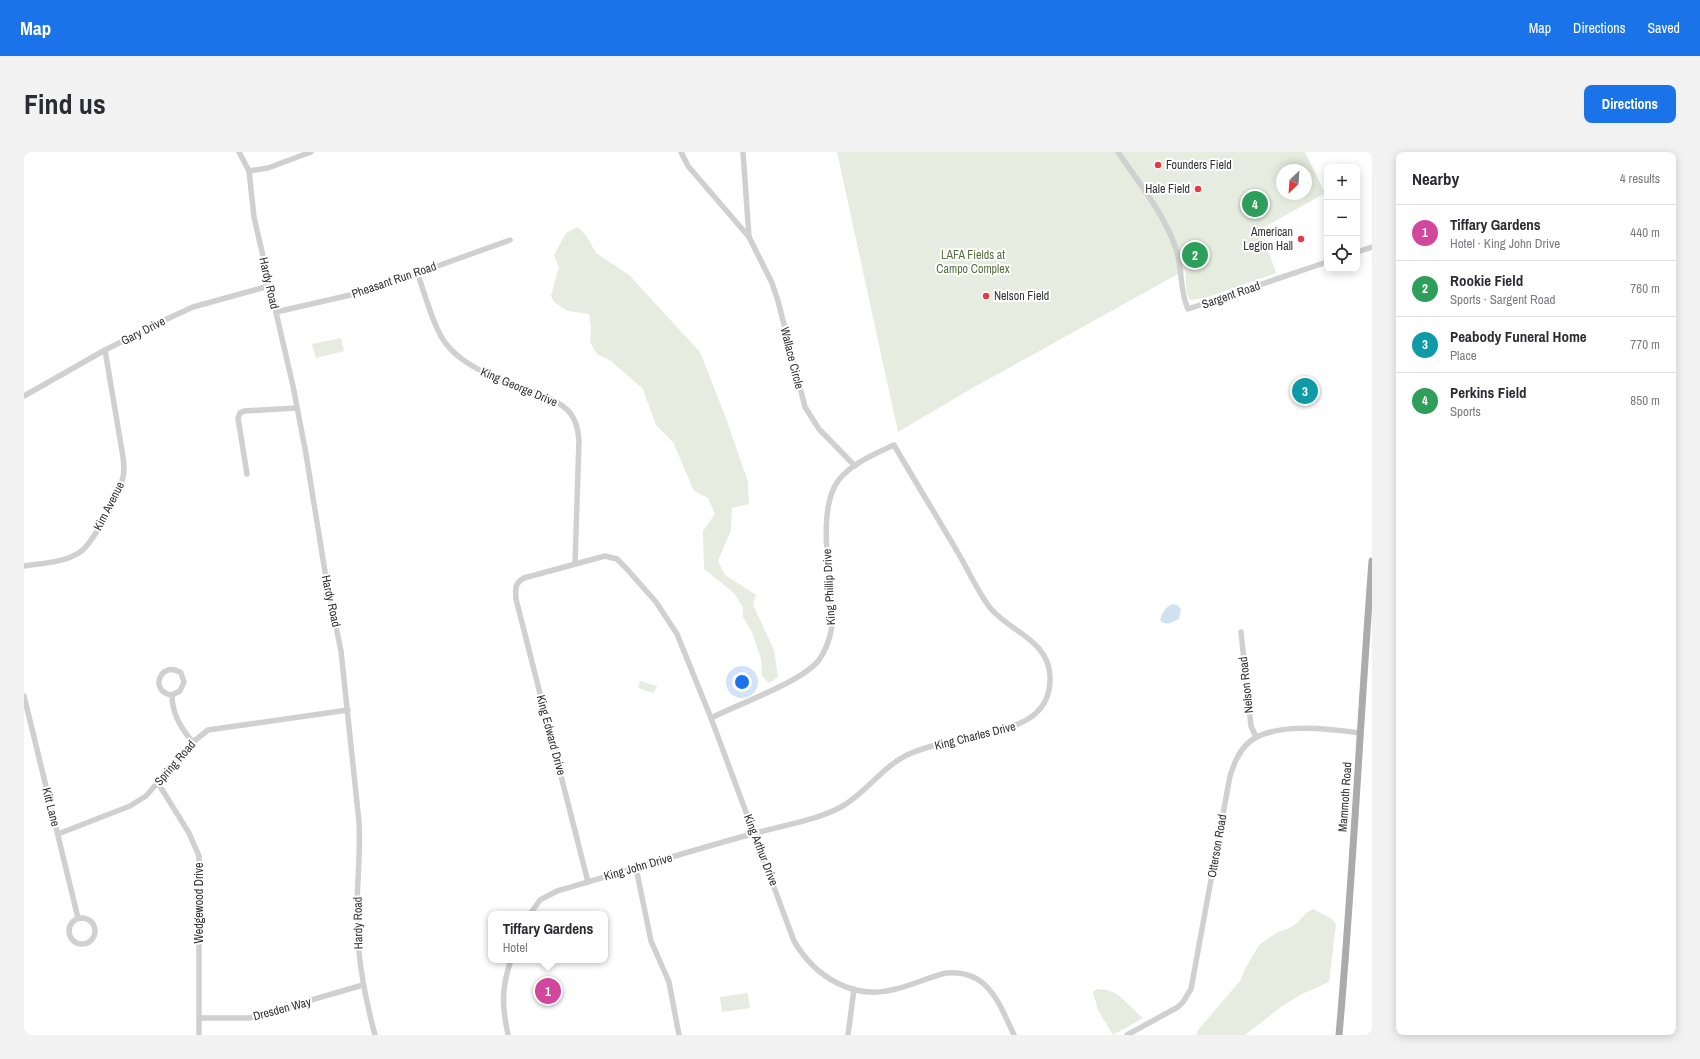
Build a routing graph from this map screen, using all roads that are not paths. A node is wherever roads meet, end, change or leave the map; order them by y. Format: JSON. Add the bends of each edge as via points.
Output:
{"nodes":[{"id":1,"x":240,"y":152,"type":"edge"},
{"id":2,"x":311,"y":152,"type":"edge"},
{"id":3,"x":680,"y":152,"type":"edge"},
{"id":4,"x":743,"y":152,"type":"edge"},
{"id":5,"x":1118,"y":152,"type":"edge"},
{"id":6,"x":249,"y":171,"type":"junction"},
{"id":7,"x":749,"y":237,"type":"junction"},
{"id":8,"x":510,"y":240,"type":"dead end"},
{"id":9,"x":1372,"y":247,"type":"edge"},
{"id":10,"x":1360,"y":251,"type":"edge"},
{"id":11,"x":1324,"y":263,"type":"edge"},
{"id":12,"x":417,"y":272,"type":"junction"},
{"id":13,"x":269,"y":286,"type":"junction"},
{"id":14,"x":276,"y":312,"type":"junction"},
{"id":15,"x":105,"y":350,"type":"junction"},
{"id":16,"x":24,"y":396,"type":"edge"},
{"id":17,"x":296,"y":408,"type":"junction"},
{"id":18,"x":894,"y":445,"type":"joint"},
{"id":19,"x":855,"y":466,"type":"junction"},
{"id":20,"x":247,"y":474,"type":"dead end"},
{"id":21,"x":1372,"y":561,"type":"edge"},
{"id":22,"x":575,"y":564,"type":"junction"},
{"id":23,"x":24,"y":566,"type":"edge"},
{"id":24,"x":515,"y":587,"type":"joint"},
{"id":25,"x":1240,"y":632,"type":"dead end"},
{"id":26,"x":172,"y":695,"type":"junction"},
{"id":27,"x":24,"y":696,"type":"edge"},
{"id":28,"x":348,"y":710,"type":"junction"},
{"id":29,"x":711,"y":718,"type":"junction"},
{"id":30,"x":1360,"y":733,"type":"junction"},
{"id":31,"x":1256,"y":737,"type":"junction"},
{"id":32,"x":193,"y":742,"type":"junction"},
{"id":33,"x":158,"y":783,"type":"junction"},
{"id":34,"x":754,"y":833,"type":"junction"},
{"id":35,"x":58,"y":834,"type":"junction"},
{"id":36,"x":636,"y":868,"type":"junction"},
{"id":37,"x":588,"y":882,"type":"junction"},
{"id":38,"x":532,"y":911,"type":"edge"},
{"id":39,"x":78,"y":918,"type":"junction"},
{"id":40,"x":510,"y":963,"type":"edge"},
{"id":41,"x":363,"y":985,"type":"junction"},
{"id":42,"x":854,"y":989,"type":"junction"},
{"id":43,"x":199,"y":1018,"type":"junction"},
{"id":44,"x":199,"y":1035,"type":"edge"},
{"id":45,"x":375,"y":1035,"type":"edge"},
{"id":46,"x":508,"y":1035,"type":"edge"},
{"id":47,"x":680,"y":1035,"type":"edge"},
{"id":48,"x":848,"y":1035,"type":"edge"},
{"id":49,"x":1014,"y":1035,"type":"edge"},
{"id":50,"x":1127,"y":1035,"type":"edge"},
{"id":51,"x":1339,"y":1035,"type":"edge"}],
"edges":[{"from":1,"to":6,"type":"street","name":"Hardy Road"},
{"from":2,"to":6,"type":"street","via":[[268,168]]},
{"from":3,"to":7,"type":"street","name":"Wallace Circle","via":[[688,166]]},
{"from":4,"to":7,"type":"street","name":"Wallace Circle"},
{"from":5,"to":11,"type":"street","name":"Sargent Road","via":[[1169,229],[1179,257],[1183,293],[1188,309]]},
{"from":6,"to":13,"type":"street","name":"Hardy Road","via":[[254,217]]},
{"from":7,"to":19,"type":"street","name":"Wallace Circle","via":[[778,301],[805,407],[819,429]]},
{"from":8,"to":12,"type":"street","name":"Pheasant Run Road"},
{"from":9,"to":10,"type":"street"},
{"from":12,"to":14,"type":"street","name":"Pheasant Run Road","via":[[368,291]]},
{"from":12,"to":22,"type":"street","name":"King George Drive","via":[[443,339],[460,358],[476,368],[548,396],[559,402],[573,416],[579,440]]},
{"from":13,"to":14,"type":"street","name":"Hardy Road"},
{"from":13,"to":15,"type":"street","name":"Gary Drive","via":[[193,308]]},
{"from":14,"to":17,"type":"street","name":"Hardy Road"},
{"from":15,"to":16,"type":"street","name":"Gary Drive"},
{"from":15,"to":23,"type":"street","name":"Kim Avenue","via":[[124,457],[122,482],[93,537],[82,552],[62,560]]},
{"from":17,"to":20,"type":"street","via":[[240,413],[238,418]]},
{"from":17,"to":28,"type":"street","name":"Hardy Road","via":[[341,651]]},
{"from":18,"to":19,"type":"street","name":"King Phillip Drive"},
{"from":18,"to":34,"type":"street","name":"King Charles Drive","via":[[990,607],[1034,642],[1043,654],[1048,663],[1050,678],[1046,698],[1038,711],[1023,723],[906,755],[890,765],[841,807],[823,815]]},
{"from":19,"to":29,"type":"street","name":"King Phillip Drive","via":[[838,480],[828,504],[827,536],[832,626],[825,650],[818,661],[804,673]]},
{"from":21,"to":30,"type":"main road","name":"Mammoth Road"},
{"from":22,"to":24,"type":"street","name":"King Arthur Drive","via":[[524,578]]},
{"from":22,"to":29,"type":"street","name":"King Arthur Drive","via":[[604,556],[617,559],[626,568],[656,602],[677,634]]},
{"from":24,"to":37,"type":"street","name":"King Edward Drive","via":[[521,621]]},
{"from":25,"to":31,"type":"street","name":"Nelson Road","via":[[1251,726]]},
{"from":26,"to":26,"type":"street","via":[[180,691],[184,680],[179,672],[169,670],[161,675],[159,684],[164,693]]},
{"from":26,"to":32,"type":"street","via":[[180,726]]},
{"from":27,"to":35,"type":"street","name":"Kitt Lane"},
{"from":28,"to":32,"type":"street","name":"Spring Road","via":[[214,728]]},
{"from":28,"to":41,"type":"street","name":"Hardy Road","via":[[359,822],[357,924]]},
{"from":29,"to":34,"type":"street","name":"King Arthur Drive"},
{"from":30,"to":31,"type":"street","name":"Otterson Road","via":[[1303,728]]},
{"from":30,"to":51,"type":"main road","name":"Mammoth Road"},
{"from":31,"to":50,"type":"street","name":"Otterson Road","via":[[1240,752],[1230,776],[1191,989],[1178,1007]]},
{"from":32,"to":33,"type":"street","name":"Spring Road"},
{"from":33,"to":35,"type":"street","name":"Spring Road","via":[[146,796],[130,806]]},
{"from":33,"to":43,"type":"street","name":"Wedgewood Drive","via":[[189,833],[199,856]]},
{"from":34,"to":36,"type":"street","name":"King John Drive"},
{"from":34,"to":42,"type":"street","name":"King Arthur Drive","via":[[800,952],[828,979]]},
{"from":35,"to":39,"type":"street","name":"Kitt Lane"},
{"from":36,"to":37,"type":"street","name":"King John Drive"},
{"from":36,"to":47,"type":"street","via":[[651,941],[669,982]]},
{"from":37,"to":38,"type":"street","name":"King John Drive","via":[[545,896]]},
{"from":39,"to":39,"type":"street","via":[[69,927],[70,935],[79,943],[87,943],[93,937],[93,925],[86,919]]},
{"from":40,"to":46,"type":"street","via":[[503,994]]},
{"from":41,"to":43,"type":"street","name":"Dresden Way","via":[[249,1018]]},
{"from":41,"to":45,"type":"street","name":"Hardy Road"},
{"from":42,"to":48,"type":"street"},
{"from":42,"to":49,"type":"street","name":"King Arthur Drive","via":[[889,991],[946,973],[968,975],[984,983],[990,990]]},
{"from":43,"to":44,"type":"street","name":"Wedgewood Drive"}]}
